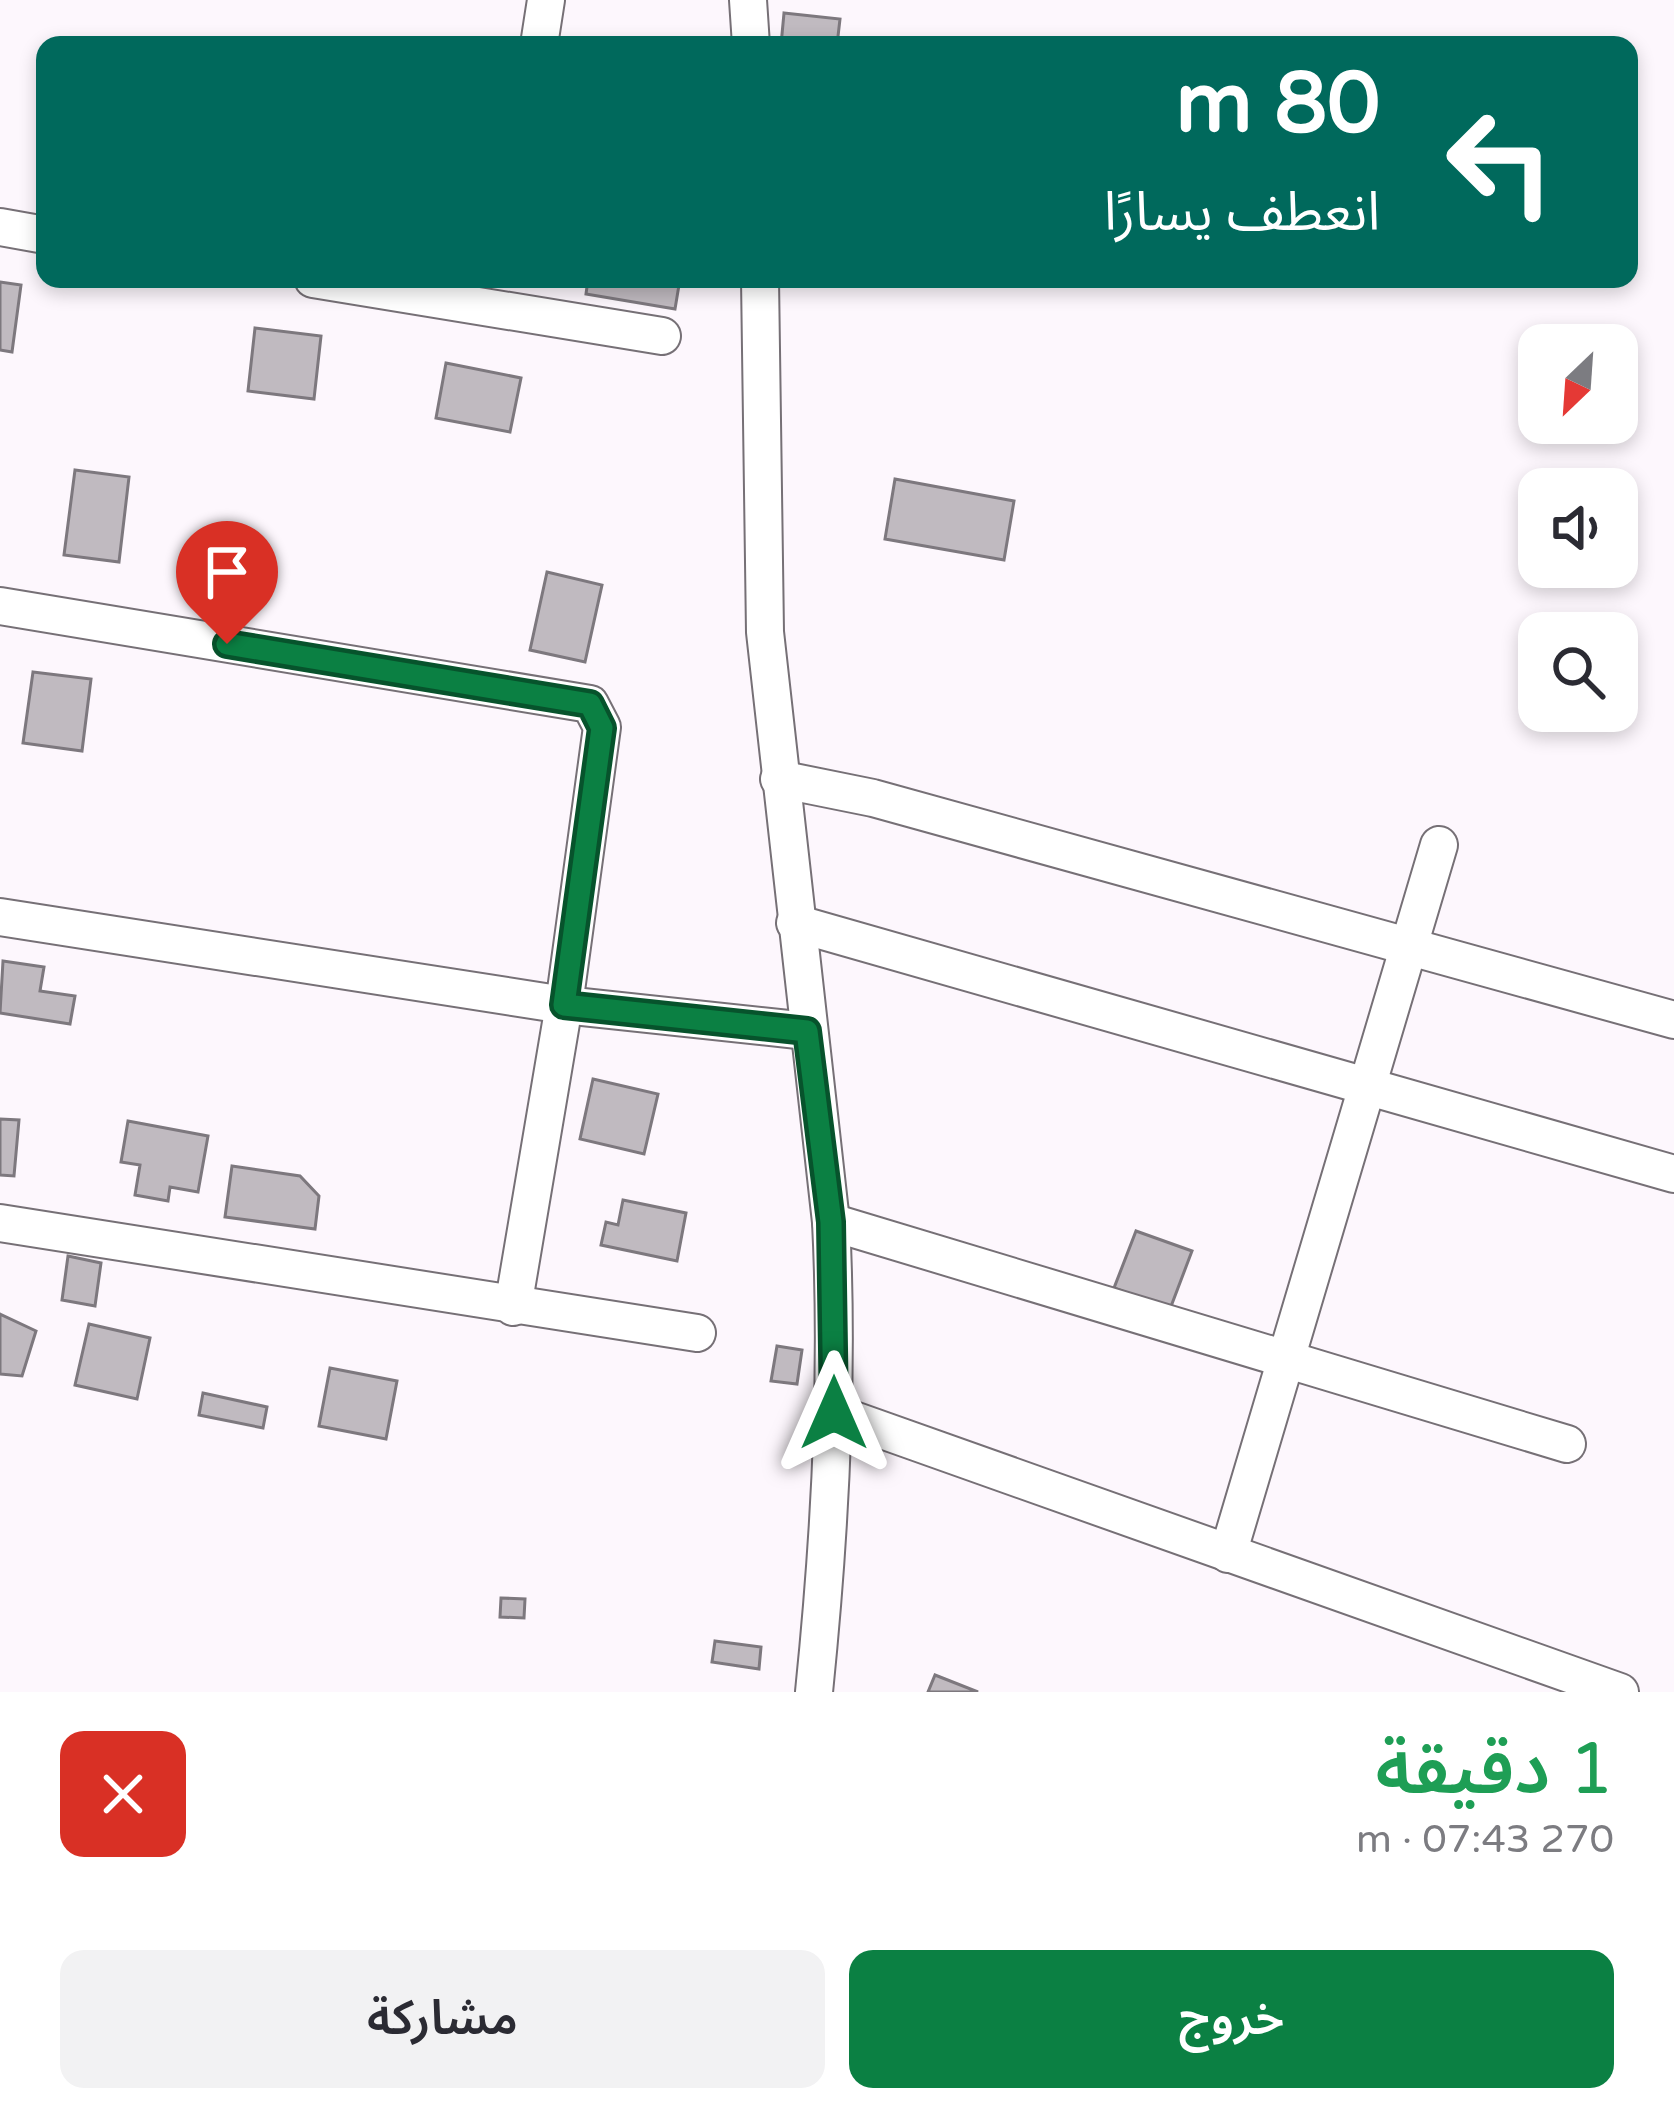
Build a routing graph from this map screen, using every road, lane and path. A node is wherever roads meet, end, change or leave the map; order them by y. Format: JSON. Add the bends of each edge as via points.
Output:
{"nodes":[{"id":1,"x":546,"y":0,"type":"edge"},
{"id":2,"x":748,"y":0,"type":"edge"},
{"id":3,"x":540,"y":36,"type":"edge"},
{"id":4,"x":750,"y":36,"type":"edge"},
{"id":5,"x":0,"y":227,"type":"edge"},
{"id":6,"x":36,"y":233,"type":"edge"},
{"id":7,"x":426,"y":288,"type":"edge"},
{"id":8,"x":760,"y":288,"type":"edge"},
{"id":9,"x":501,"y":294,"type":"edge"},
{"id":10,"x":662,"y":337,"type":"dead end"},
{"id":11,"x":0,"y":606,"type":"edge"},
{"id":12,"x":779,"y":779,"type":"junction"},
{"id":13,"x":1439,"y":845,"type":"dead end"},
{"id":14,"x":0,"y":917,"type":"edge"},
{"id":15,"x":794,"y":923,"type":"junction"},
{"id":16,"x":1409,"y":946,"type":"junction"},
{"id":17,"x":564,"y":1005,"type":"junction"},
{"id":18,"x":1674,"y":1020,"type":"edge"},
{"id":19,"x":807,"y":1031,"type":"junction"},
{"id":20,"x":1367,"y":1087,"type":"junction"},
{"id":21,"x":1674,"y":1174,"type":"edge"},
{"id":22,"x":831,"y":1222,"type":"junction"},
{"id":23,"x":0,"y":1223,"type":"edge"},
{"id":24,"x":512,"y":1307,"type":"junction"},
{"id":25,"x":698,"y":1333,"type":"dead end"},
{"id":26,"x":1286,"y":1358,"type":"junction"},
{"id":27,"x":834,"y":1413,"type":"junction"},
{"id":28,"x":1567,"y":1444,"type":"dead end"},
{"id":29,"x":1228,"y":1554,"type":"junction"},
{"id":30,"x":814,"y":1692,"type":"edge"},
{"id":31,"x":1620,"y":1692,"type":"edge"}],
"edges":[{"from":1,"to":3,"type":"street"},
{"from":2,"to":4,"type":"street"},
{"from":5,"to":6,"type":"street"},
{"from":7,"to":9,"type":"street"},
{"from":8,"to":12,"type":"street","via":[[766,632]]},
{"from":9,"to":10,"type":"street"},
{"from":11,"to":17,"type":"street","via":[[590,704],[602,728]]},
{"from":12,"to":15,"type":"street"},
{"from":12,"to":16,"type":"street"},
{"from":13,"to":16,"type":"street"},
{"from":14,"to":17,"type":"street"},
{"from":15,"to":19,"type":"street"},
{"from":15,"to":20,"type":"street"},
{"from":16,"to":18,"type":"street"},
{"from":16,"to":20,"type":"street"},
{"from":17,"to":19,"type":"street"},
{"from":17,"to":24,"type":"street"},
{"from":19,"to":22,"type":"street"},
{"from":20,"to":21,"type":"street"},
{"from":20,"to":26,"type":"street"},
{"from":22,"to":26,"type":"street"},
{"from":22,"to":27,"type":"street"},
{"from":23,"to":24,"type":"street"},
{"from":24,"to":25,"type":"street"},
{"from":26,"to":28,"type":"street"},
{"from":26,"to":29,"type":"street"},
{"from":27,"to":29,"type":"street"},
{"from":27,"to":30,"type":"street"},
{"from":29,"to":31,"type":"street"}]}
